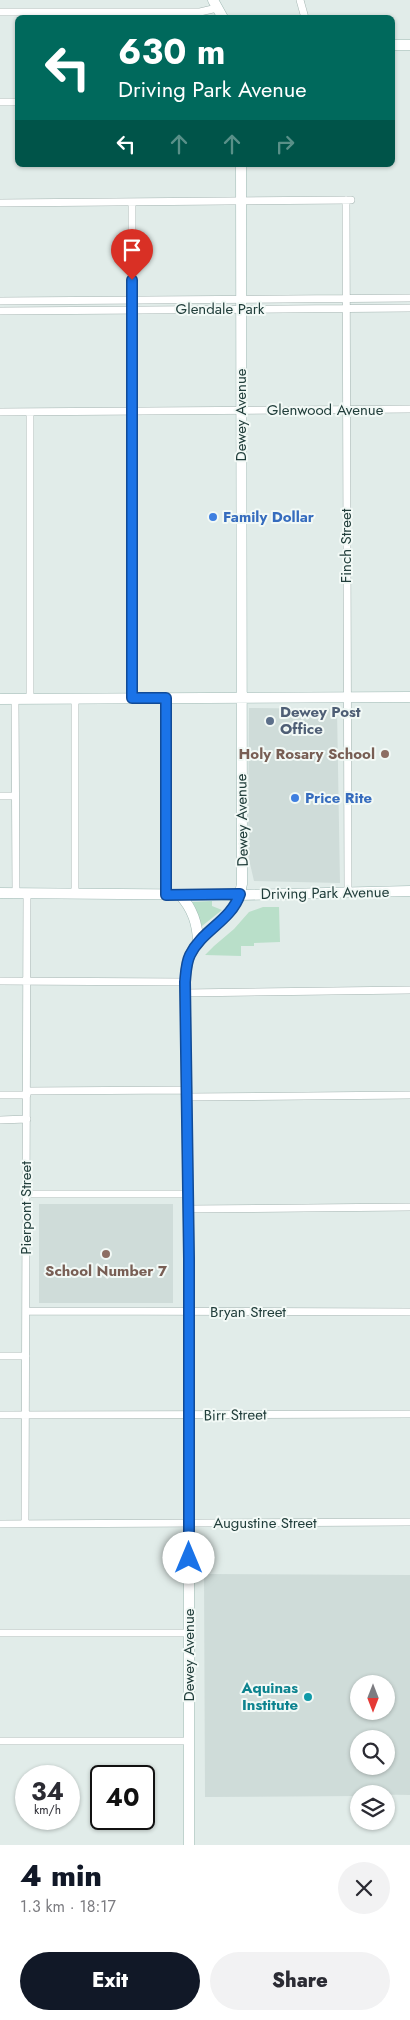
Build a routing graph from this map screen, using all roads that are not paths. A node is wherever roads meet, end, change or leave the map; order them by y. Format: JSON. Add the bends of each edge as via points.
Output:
{"nodes":[{"id":1,"x":300,"y":0,"type":"edge"},
{"id":2,"x":218,"y":9,"type":"edge"},
{"id":3,"x":0,"y":12,"type":"edge"},
{"id":4,"x":304,"y":15,"type":"edge"},
{"id":5,"x":395,"y":45,"type":"edge"},
{"id":6,"x":410,"y":45,"type":"edge"},
{"id":7,"x":0,"y":102,"type":"edge"},
{"id":8,"x":15,"y":102,"type":"edge"},
{"id":9,"x":240,"y":167,"type":"edge"},
{"id":10,"x":240,"y":201,"type":"junction"},
{"id":11,"x":132,"y":202,"type":"junction"},
{"id":12,"x":0,"y":203,"type":"edge"},
{"id":13,"x":346,"y":298,"type":"junction"},
{"id":14,"x":410,"y":298,"type":"edge"},
{"id":15,"x":132,"y":300,"type":"junction"},
{"id":16,"x":0,"y":301,"type":"edge"},
{"id":17,"x":241,"y":304,"type":"junction"},
{"id":18,"x":346,"y":308,"type":"junction"},
{"id":19,"x":410,"y":308,"type":"edge"},
{"id":20,"x":132,"y":310,"type":"junction"},
{"id":21,"x":0,"y":311,"type":"edge"},
{"id":22,"x":410,"y":409,"type":"edge"},
{"id":23,"x":346,"y":410,"type":"junction"},
{"id":24,"x":241,"y":411,"type":"junction"},
{"id":25,"x":0,"y":412,"type":"edge"},
{"id":26,"x":30,"y":412,"type":"junction"},
{"id":27,"x":132,"y":412,"type":"junction"},
{"id":28,"x":346,"y":697,"type":"junction"},
{"id":29,"x":410,"y":697,"type":"edge"},
{"id":30,"x":132,"y":698,"type":"junction"},
{"id":31,"x":166,"y":698,"type":"junction"},
{"id":32,"x":241,"y":698,"type":"junction"},
{"id":33,"x":0,"y":699,"type":"edge"},
{"id":34,"x":15,"y":699,"type":"junction"},
{"id":35,"x":30,"y":699,"type":"junction"},
{"id":36,"x":75,"y":699,"type":"junction"},
{"id":37,"x":0,"y":796,"type":"edge"},
{"id":38,"x":15,"y":796,"type":"junction"},
{"id":39,"x":410,"y":891,"type":"edge"},
{"id":40,"x":348,"y":892,"type":"junction"},
{"id":41,"x":0,"y":893,"type":"edge"},
{"id":42,"x":16,"y":893,"type":"junction"},
{"id":43,"x":27,"y":893,"type":"junction"},
{"id":44,"x":75,"y":893,"type":"junction"},
{"id":45,"x":240,"y":894,"type":"junction"},
{"id":46,"x":166,"y":895,"type":"junction"},
{"id":47,"x":180,"y":895,"type":"junction"},
{"id":48,"x":198,"y":943,"type":"junction"},
{"id":49,"x":0,"y":981,"type":"edge"},
{"id":50,"x":27,"y":981,"type":"junction"},
{"id":51,"x":185,"y":982,"type":"junction"},
{"id":52,"x":410,"y":990,"type":"edge"},
{"id":53,"x":185,"y":993,"type":"junction"},
{"id":54,"x":27,"y":1093,"type":"junction"},
{"id":55,"x":188,"y":1093,"type":"junction"},
{"id":56,"x":0,"y":1095,"type":"edge"},
{"id":57,"x":410,"y":1095,"type":"edge"},
{"id":58,"x":0,"y":1120,"type":"edge"},
{"id":59,"x":26,"y":1120,"type":"junction"},
{"id":60,"x":26,"y":1194,"type":"junction"},
{"id":61,"x":188,"y":1194,"type":"junction"},
{"id":62,"x":410,"y":1207,"type":"edge"},
{"id":63,"x":189,"y":1209,"type":"junction"},
{"id":64,"x":26,"y":1311,"type":"junction"},
{"id":65,"x":189,"y":1312,"type":"junction"},
{"id":66,"x":410,"y":1312,"type":"edge"},
{"id":67,"x":0,"y":1356,"type":"edge"},
{"id":68,"x":26,"y":1356,"type":"junction"},
{"id":69,"x":410,"y":1414,"type":"edge"},
{"id":70,"x":0,"y":1415,"type":"edge"},
{"id":71,"x":26,"y":1415,"type":"junction"},
{"id":72,"x":189,"y":1416,"type":"junction"},
{"id":73,"x":410,"y":1522,"type":"edge"},
{"id":74,"x":189,"y":1523,"type":"junction"},
{"id":75,"x":0,"y":1524,"type":"edge"},
{"id":76,"x":25,"y":1524,"type":"junction"},
{"id":77,"x":0,"y":1633,"type":"edge"},
{"id":78,"x":189,"y":1633,"type":"junction"},
{"id":79,"x":189,"y":1740,"type":"junction"},
{"id":80,"x":0,"y":1741,"type":"edge"},
{"id":81,"x":189,"y":1845,"type":"edge"}],
"edges":[{"from":1,"to":4,"type":"street"},
{"from":2,"to":3,"type":"street","via":[[200,12]]},
{"from":5,"to":6,"type":"street"},
{"from":7,"to":8,"type":"street"},
{"from":9,"to":10,"type":"street","name":"Dewey Avenue"},
{"from":10,"to":11,"type":"street"},
{"from":10,"to":13,"type":"street","name":"Finch Street","via":[[349,200]]},
{"from":10,"to":17,"type":"street","name":"Dewey Avenue"},
{"from":11,"to":12,"type":"street"},
{"from":11,"to":15,"type":"street"},
{"from":13,"to":14,"type":"street","name":"Glendale Park"},
{"from":13,"to":17,"type":"street","name":"Glendale Park"},
{"from":13,"to":18,"type":"street","name":"Finch Street"},
{"from":15,"to":16,"type":"street","name":"Glendale Park"},
{"from":15,"to":17,"type":"street","name":"Glendale Park"},
{"from":15,"to":20,"type":"street"},
{"from":17,"to":18,"type":"street","name":"Glendale Park"},
{"from":17,"to":20,"type":"street","name":"Glendale Park"},
{"from":17,"to":24,"type":"street","name":"Dewey Avenue"},
{"from":18,"to":19,"type":"street","name":"Glendale Park"},
{"from":18,"to":23,"type":"street","name":"Finch Street"},
{"from":20,"to":21,"type":"street","name":"Glendale Park"},
{"from":20,"to":27,"type":"street"},
{"from":22,"to":23,"type":"street","name":"Glenwood Avenue"},
{"from":23,"to":24,"type":"street","name":"Glenwood Avenue"},
{"from":23,"to":28,"type":"street","name":"Finch Street"},
{"from":24,"to":27,"type":"street","name":"Glenwood Avenue"},
{"from":24,"to":32,"type":"street","name":"Dewey Avenue"},
{"from":25,"to":26,"type":"street","name":"Glenwood Avenue"},
{"from":26,"to":27,"type":"street","name":"Glenwood Avenue"},
{"from":26,"to":35,"type":"street"},
{"from":27,"to":30,"type":"street"},
{"from":28,"to":29,"type":"street"},
{"from":28,"to":32,"type":"street"},
{"from":28,"to":40,"type":"street","name":"Finch Street"},
{"from":30,"to":31,"type":"street"},
{"from":30,"to":36,"type":"street"},
{"from":31,"to":32,"type":"street"},
{"from":31,"to":46,"type":"street"},
{"from":32,"to":45,"type":"street","name":"Dewey Avenue"},
{"from":33,"to":34,"type":"street"},
{"from":34,"to":35,"type":"street"},
{"from":34,"to":38,"type":"street"},
{"from":35,"to":36,"type":"street"},
{"from":36,"to":44,"type":"street"},
{"from":37,"to":38,"type":"street"},
{"from":38,"to":42,"type":"street"},
{"from":39,"to":40,"type":"street","name":"Driving Park Avenue"},
{"from":40,"to":45,"type":"street","name":"Driving Park Avenue"},
{"from":41,"to":42,"type":"street","name":"Driving Park Avenue"},
{"from":42,"to":43,"type":"street","name":"Driving Park Avenue"},
{"from":43,"to":44,"type":"street","name":"Driving Park Avenue"},
{"from":43,"to":50,"type":"street","name":"Pierpont Street"},
{"from":44,"to":46,"type":"street","name":"Driving Park Avenue"},
{"from":45,"to":47,"type":"street","name":"Driving Park Avenue"},
{"from":45,"to":48,"type":"street","name":"Dewey Avenue","via":[[232,911]]},
{"from":46,"to":47,"type":"street","name":"Driving Park Avenue"},
{"from":47,"to":48,"type":"street","via":[[197,922]]},
{"from":48,"to":51,"type":"street","name":"Dewey Avenue","via":[[189,959]]},
{"from":49,"to":50,"type":"street"},
{"from":50,"to":51,"type":"street"},
{"from":50,"to":54,"type":"street","name":"Pierpont Street"},
{"from":51,"to":53,"type":"street","name":"Dewey Avenue"},
{"from":52,"to":53,"type":"street"},
{"from":53,"to":55,"type":"street","name":"Dewey Avenue"},
{"from":54,"to":55,"type":"street"},
{"from":54,"to":56,"type":"street"},
{"from":54,"to":59,"type":"street","name":"Pierpont Street"},
{"from":55,"to":57,"type":"street"},
{"from":55,"to":61,"type":"street","name":"Dewey Avenue"},
{"from":58,"to":59,"type":"street"},
{"from":59,"to":60,"type":"street","name":"Pierpont Street"},
{"from":60,"to":61,"type":"street"},
{"from":60,"to":64,"type":"street","name":"Pierpont Street"},
{"from":61,"to":63,"type":"street","name":"Dewey Avenue"},
{"from":62,"to":63,"type":"street"},
{"from":63,"to":65,"type":"street","name":"Dewey Avenue"},
{"from":64,"to":65,"type":"street","name":"Bryan Street"},
{"from":64,"to":68,"type":"street","name":"Pierpont Street"},
{"from":65,"to":66,"type":"street","name":"Bryan Street"},
{"from":65,"to":72,"type":"street","name":"Dewey Avenue"},
{"from":67,"to":68,"type":"street"},
{"from":68,"to":71,"type":"street","name":"Pierpont Street"},
{"from":69,"to":72,"type":"street","name":"Birr Street"},
{"from":70,"to":71,"type":"street","name":"Birr Street"},
{"from":71,"to":72,"type":"street","name":"Birr Street"},
{"from":71,"to":76,"type":"street","name":"Pierpont Street"},
{"from":72,"to":74,"type":"street","name":"Dewey Avenue"},
{"from":73,"to":74,"type":"street","name":"Augustine Street"},
{"from":74,"to":76,"type":"street","name":"Augustine Street"},
{"from":74,"to":78,"type":"street","name":"Dewey Avenue"},
{"from":75,"to":76,"type":"street","name":"Augustine Street"},
{"from":77,"to":78,"type":"street"},
{"from":78,"to":79,"type":"street","name":"Dewey Avenue"},
{"from":79,"to":80,"type":"street"},
{"from":79,"to":81,"type":"street","name":"Dewey Avenue"}]}
